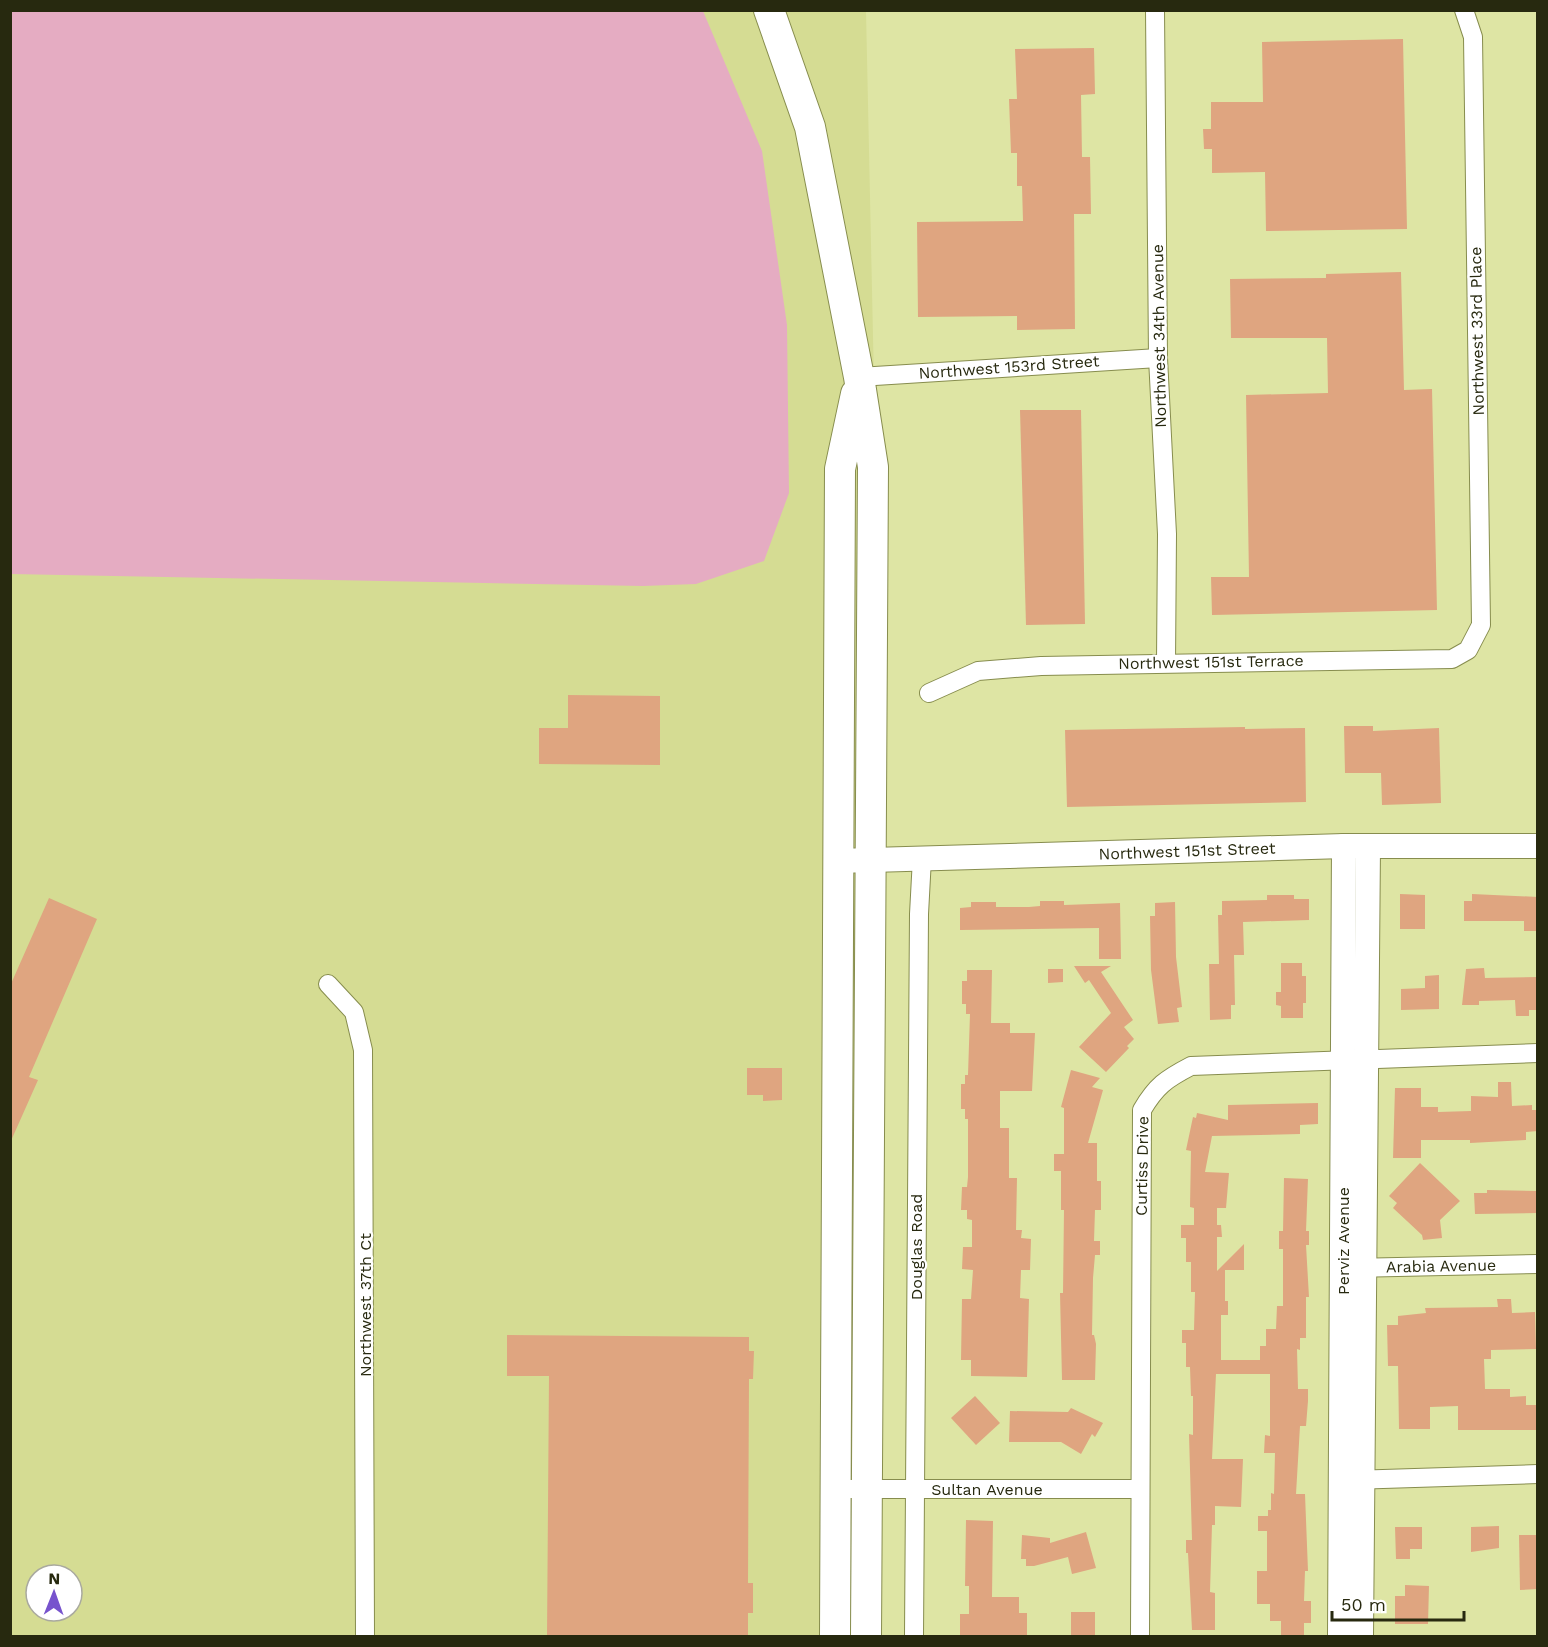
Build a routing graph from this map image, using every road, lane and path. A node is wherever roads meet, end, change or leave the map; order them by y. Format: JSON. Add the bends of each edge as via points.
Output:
{"nodes":[{"id":1,"x":770,"y":10,"type":"edge"},
{"id":2,"x":1155,"y":10,"type":"edge"},
{"id":3,"x":1464,"y":10,"type":"edge"},
{"id":4,"x":1158,"y":358,"type":"junction"},
{"id":5,"x":859,"y":377,"type":"junction"},
{"id":6,"x":1481,"y":625,"type":"joint"},
{"id":7,"x":1166,"y":662,"type":"junction"},
{"id":8,"x":929,"y":693,"type":"dead end"},
{"id":9,"x":1538,"y":846,"type":"edge"},
{"id":10,"x":1356,"y":847,"type":"junction"},
{"id":11,"x":922,"y":858,"type":"junction"},
{"id":12,"x":870,"y":860,"type":"junction"},
{"id":13,"x":837,"y":861,"type":"junction"},
{"id":14,"x":328,"y":984,"type":"dead end"},
{"id":15,"x":1538,"y":1053,"type":"edge"},
{"id":16,"x":1342,"y":1059,"type":"junction"},
{"id":17,"x":1366,"y":1059,"type":"junction"},
{"id":18,"x":1538,"y":1264,"type":"edge"},
{"id":19,"x":1354,"y":1268,"type":"junction"},
{"id":20,"x":1538,"y":1474,"type":"edge"},
{"id":21,"x":1354,"y":1480,"type":"junction"},
{"id":22,"x":836,"y":1489,"type":"junction"},
{"id":23,"x":867,"y":1489,"type":"junction"},
{"id":24,"x":914,"y":1489,"type":"junction"},
{"id":25,"x":1139,"y":1489,"type":"junction"},
{"id":26,"x":365,"y":1636,"type":"edge"},
{"id":27,"x":835,"y":1636,"type":"edge"},
{"id":28,"x":866,"y":1636,"type":"edge"},
{"id":29,"x":914,"y":1636,"type":"edge"},
{"id":30,"x":1140,"y":1636,"type":"edge"},
{"id":31,"x":1340,"y":1636,"type":"edge"},
{"id":32,"x":1361,"y":1636,"type":"edge"}],
"edges":[{"from":1,"to":5,"type":"main road","via":[[810,127]]},
{"from":2,"to":4,"type":"street","name":"Northwest 34th Avenue"},
{"from":3,"to":6,"type":"street","name":"Northwest 33rd Place","via":[[1473,37]]},
{"from":4,"to":5,"type":"street","name":"Northwest 153rd Street"},
{"from":4,"to":7,"type":"street","name":"Northwest 34th Avenue","via":[[1167,534]]},
{"from":5,"to":12,"type":"main road","via":[[873,467]]},
{"from":5,"to":13,"type":"main road","via":[[840,470]]},
{"from":6,"to":7,"type":"street","name":"Northwest 151st Terrace","via":[[1468,650],[1452,659]]},
{"from":7,"to":8,"type":"street","name":"Northwest 151st Terrace","via":[[978,671]]},
{"from":9,"to":10,"type":"street","name":"Northwest 151st Street"},
{"from":10,"to":11,"type":"street","name":"Northwest 151st Street"},
{"from":10,"to":16,"type":"street","name":"Perviz Avenue"},
{"from":10,"to":17,"type":"street","name":"Perviz Avenue"},
{"from":11,"to":12,"type":"street","name":"Northwest 151st Street"},
{"from":11,"to":24,"type":"street","name":"Douglas Road"},
{"from":12,"to":13,"type":"street","name":"Northwest 151st Street"},
{"from":12,"to":23,"type":"main road"},
{"from":13,"to":22,"type":"main road"},
{"from":14,"to":26,"type":"street","name":"Northwest 37th Ct","via":[[354,1012],[363,1050]]},
{"from":15,"to":17,"type":"street","name":"Curtiss Drive"},
{"from":16,"to":17,"type":"street","name":"Curtiss Drive"},
{"from":16,"to":19,"type":"street","name":"Perviz Avenue"},
{"from":16,"to":25,"type":"street","name":"Curtiss Drive","via":[[1191,1066],[1166,1079],[1142,1110]]},
{"from":17,"to":19,"type":"street","name":"Perviz Avenue"},
{"from":18,"to":19,"type":"street","name":"Arabia Avenue"},
{"from":19,"to":21,"type":"street","name":"Perviz Avenue"},
{"from":20,"to":21,"type":"street"},
{"from":21,"to":31,"type":"street","name":"Perviz Avenue"},
{"from":21,"to":32,"type":"street","name":"Perviz Avenue"},
{"from":22,"to":23,"type":"street","name":"Sultan Avenue"},
{"from":22,"to":27,"type":"main road"},
{"from":23,"to":24,"type":"street","name":"Sultan Avenue"},
{"from":23,"to":28,"type":"main road"},
{"from":24,"to":25,"type":"street","name":"Sultan Avenue"},
{"from":24,"to":29,"type":"street","name":"Douglas Road"},
{"from":25,"to":30,"type":"street","name":"Curtiss Drive"}]}
